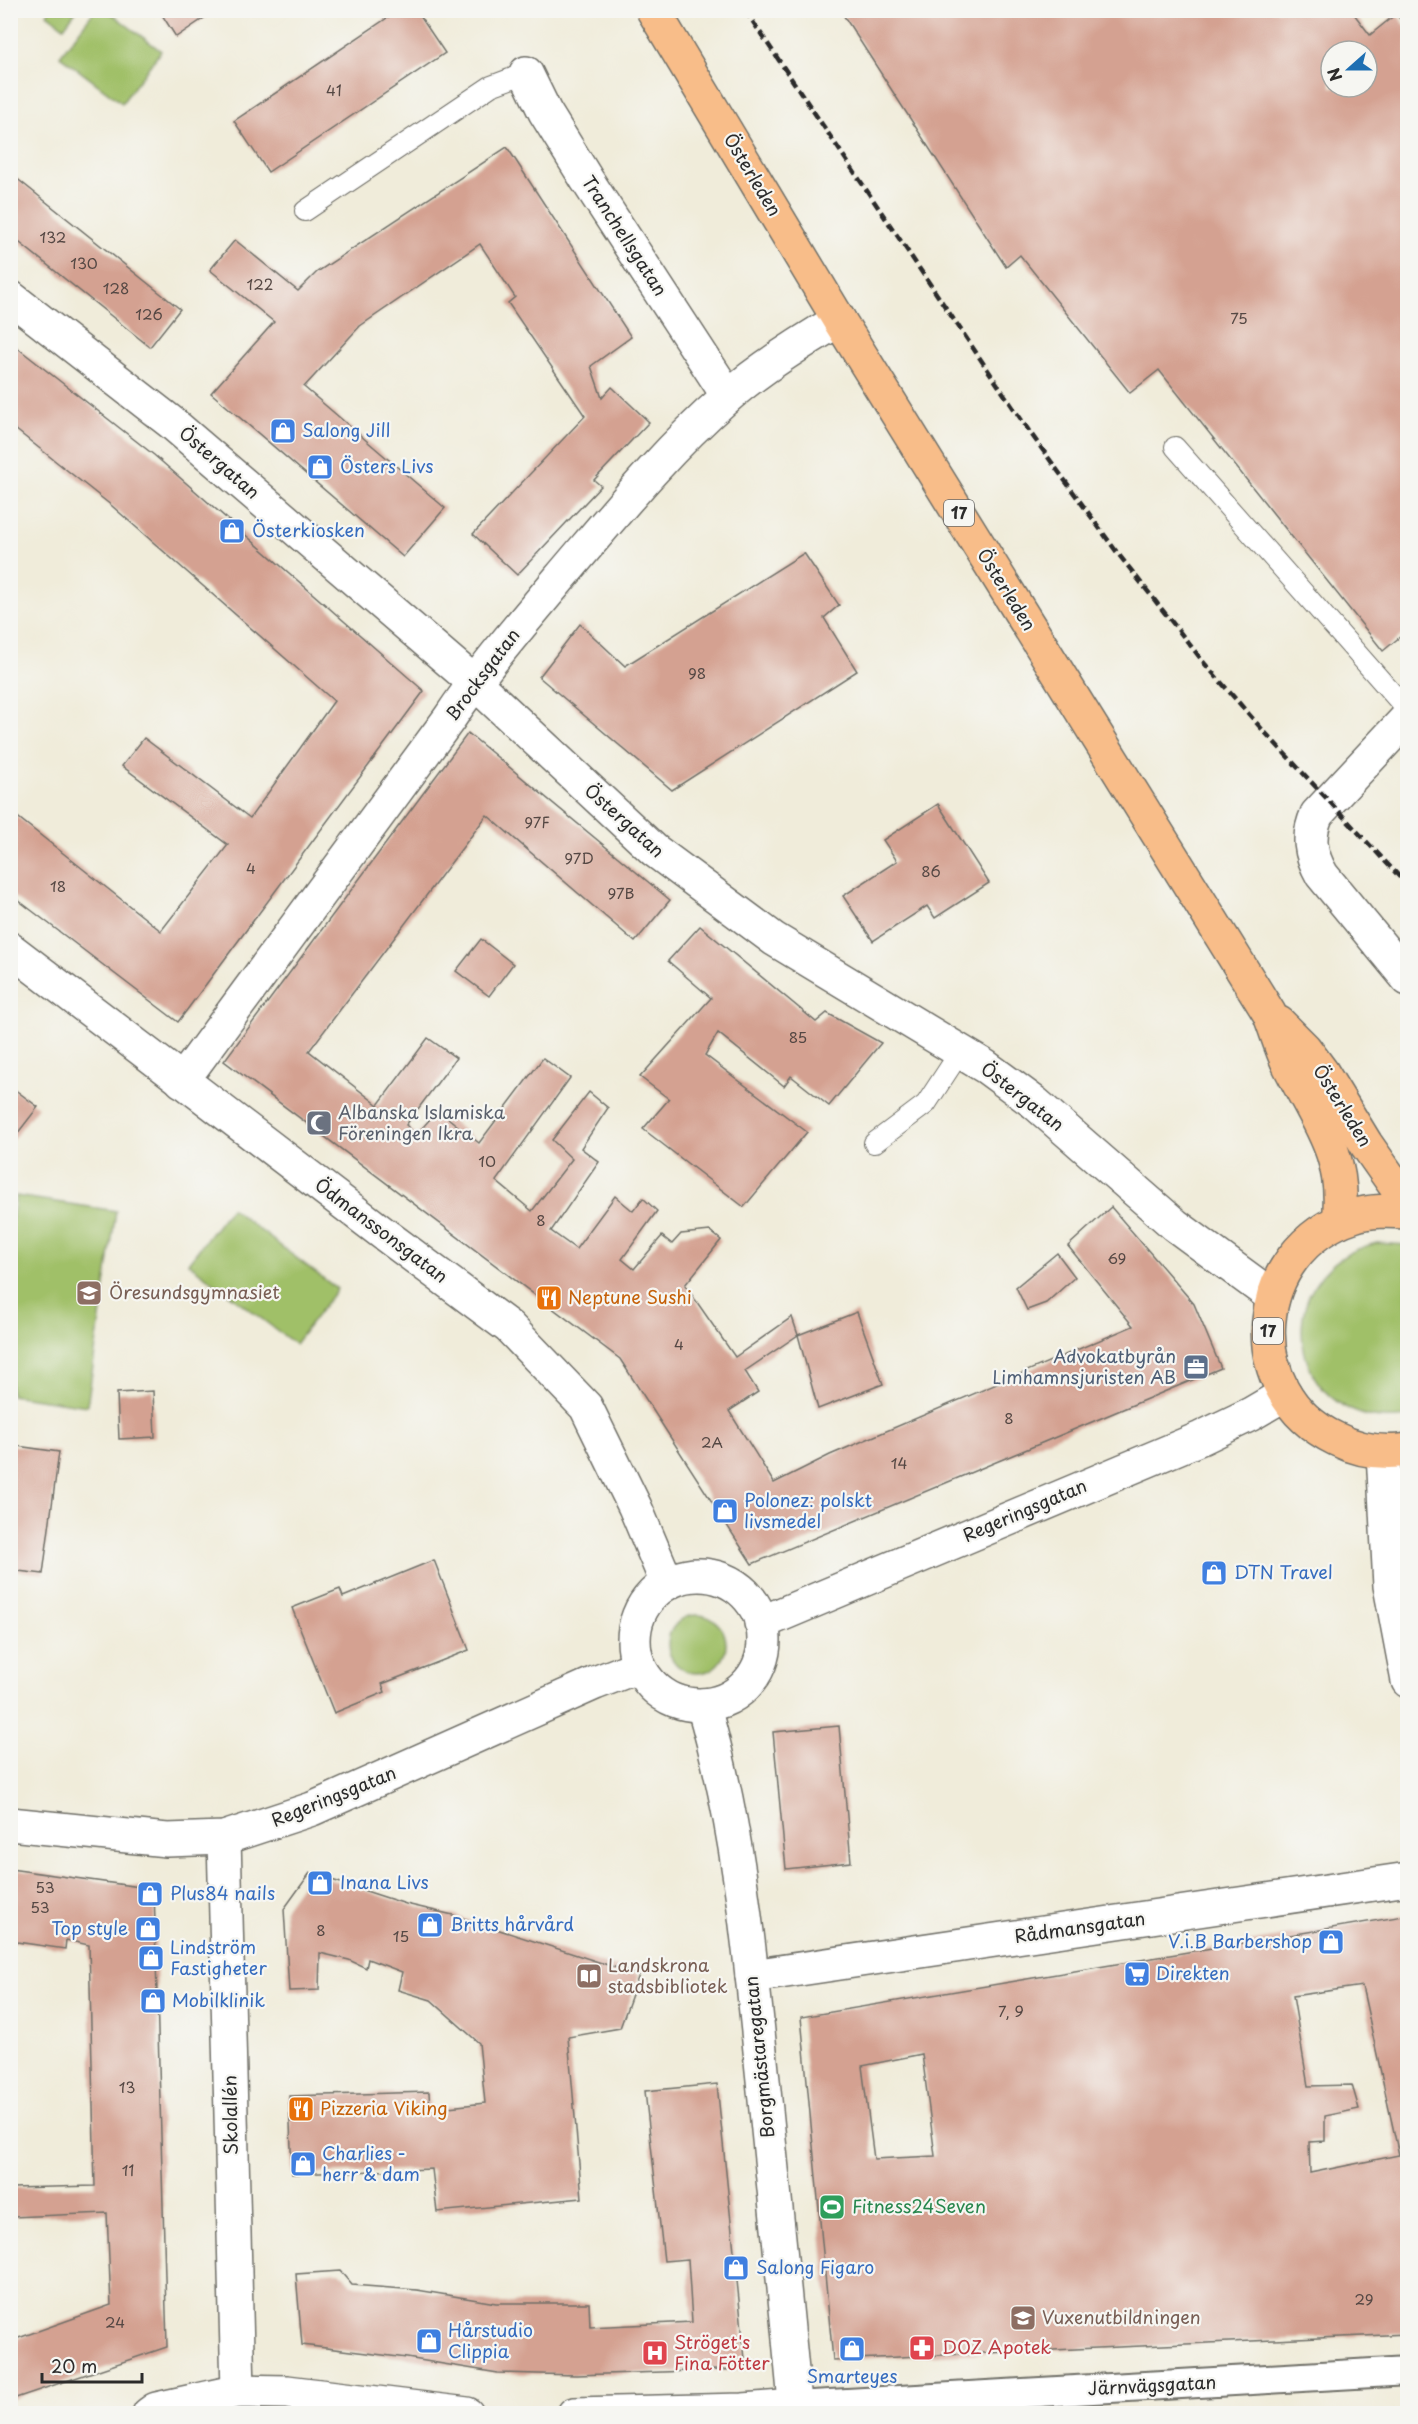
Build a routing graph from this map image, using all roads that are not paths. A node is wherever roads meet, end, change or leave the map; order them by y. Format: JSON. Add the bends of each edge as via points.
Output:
{"nodes":[{"id":1,"x":654,"y":10,"type":"edge"},
{"id":2,"x":526,"y":73,"type":"joint"},
{"id":3,"x":305,"y":211,"type":"dead end"},
{"id":4,"x":10,"y":297,"type":"edge"},
{"id":5,"x":839,"y":320,"type":"junction"},
{"id":6,"x":728,"y":396,"type":"junction"},
{"id":7,"x":1175,"y":447,"type":"dead end"},
{"id":8,"x":474,"y":682,"type":"junction"},
{"id":9,"x":1407,"y":711,"type":"edge"},
{"id":10,"x":1407,"y":717,"type":"edge"},
{"id":11,"x":10,"y":949,"type":"edge"},
{"id":12,"x":1407,"y":979,"type":"edge"},
{"id":13,"x":1269,"y":1013,"type":"junction"},
{"id":14,"x":960,"y":1052,"type":"junction"},
{"id":15,"x":182,"y":1081,"type":"junction"},
{"id":16,"x":874,"y":1143,"type":"dead end"},
{"id":17,"x":1407,"y":1204,"type":"edge"},
{"id":18,"x":1407,"y":1212,"type":"edge"},
{"id":19,"x":1339,"y":1221,"type":"junction"},
{"id":20,"x":1273,"y":1297,"type":"junction"},
{"id":21,"x":1286,"y":1394,"type":"junction"},
{"id":22,"x":1395,"y":1451,"type":"edge"},
{"id":23,"x":667,"y":1583,"type":"junction"},
{"id":24,"x":761,"y":1623,"type":"junction"},
{"id":25,"x":639,"y":1666,"type":"junction"},
{"id":26,"x":1407,"y":1681,"type":"edge"},
{"id":27,"x":703,"y":1705,"type":"junction"},
{"id":28,"x":10,"y":1824,"type":"edge"},
{"id":29,"x":224,"y":1838,"type":"junction"},
{"id":30,"x":1407,"y":1879,"type":"edge"},
{"id":31,"x":752,"y":1976,"type":"junction"},
{"id":32,"x":1407,"y":2371,"type":"edge"},
{"id":33,"x":238,"y":2391,"type":"junction"},
{"id":34,"x":796,"y":2410,"type":"edge"},
{"id":35,"x":149,"y":2414,"type":"edge"},
{"id":36,"x":467,"y":2414,"type":"edge"},
{"id":37,"x":574,"y":2414,"type":"edge"}],
"edges":[{"from":1,"to":5,"type":"main road","name":"Österleden","number":"17"},
{"from":2,"to":3,"type":"lane","via":[[491,86]]},
{"from":2,"to":6,"type":"street","name":"Tranchellsgatan","via":[[581,170]]},
{"from":4,"to":8,"type":"street","name":"Östergatan","via":[[172,423]]},
{"from":5,"to":6,"type":"street","name":"Brocksgatan"},
{"from":5,"to":13,"type":"main road","name":"Österleden","number":"17"},
{"from":6,"to":8,"type":"street","name":"Brocksgatan","via":[[675,445]]},
{"from":7,"to":9,"type":"lane"},
{"from":8,"to":14,"type":"street","name":"Östergatan","via":[[654,850],[774,939]]},
{"from":8,"to":15,"type":"street","name":"Brocksgatan"},
{"from":10,"to":12,"type":"street","via":[[1317,814],[1310,838],[1322,875]]},
{"from":11,"to":15,"type":"street","name":"Ödmanssonsgatan"},
{"from":13,"to":17,"type":"main road","name":"Österleden","number":"17","via":[[1316,1064]]},
{"from":13,"to":19,"type":"main road","name":"Österleden","number":"17","via":[[1288,1063],[1333,1148],[1342,1197]]},
{"from":14,"to":16,"type":"lane","via":[[926,1104]]},
{"from":14,"to":20,"type":"street","name":"Östergatan","via":[[1035,1103],[1174,1225]]},
{"from":15,"to":23,"type":"street","name":"Ödmanssonsgatan","via":[[509,1327],[586,1407]]},
{"from":18,"to":19,"type":"main road","number":"17","via":[[1370,1212]]},
{"from":19,"to":20,"type":"main road","number":"17","via":[[1297,1251]]},
{"from":20,"to":21,"type":"main road","number":"17","via":[[1269,1347]]},
{"from":21,"to":22,"type":"main road","number":"17","via":[[1311,1424],[1327,1435],[1354,1446]]},
{"from":21,"to":24,"type":"street","name":"Regeringsgatan","via":[[1201,1438]]},
{"from":22,"to":26,"type":"street","via":[[1390,1586]]},
{"from":23,"to":24,"type":"street","via":[[692,1576],[717,1578],[740,1590]]},
{"from":23,"to":25,"type":"street","via":[[649,1598],[638,1619],[634,1642]]},
{"from":24,"to":27,"type":"street","via":[[762,1657],[752,1678],[735,1694]]},
{"from":25,"to":27,"type":"street","via":[[665,1695]]},
{"from":25,"to":29,"type":"street","name":"Regeringsgatan","via":[[312,1809]]},
{"from":27,"to":31,"type":"street","name":"Borgmästaregatan","via":[[733,1836]]},
{"from":28,"to":29,"type":"street","name":"Regeringsgatan","via":[[168,1840]]},
{"from":29,"to":33,"type":"street","name":"Skolallén"},
{"from":30,"to":31,"type":"street","name":"Rådmansgatan"},
{"from":31,"to":34,"type":"street","name":"Borgmästaregatan"},
{"from":32,"to":34,"type":"street","name":"Järnvägsgatan"},
{"from":33,"to":35,"type":"street","via":[[156,2409]]},
{"from":33,"to":36,"type":"street","via":[[286,2392]]},
{"from":34,"to":37,"type":"street","name":"Järnvägsgatan"}]}
